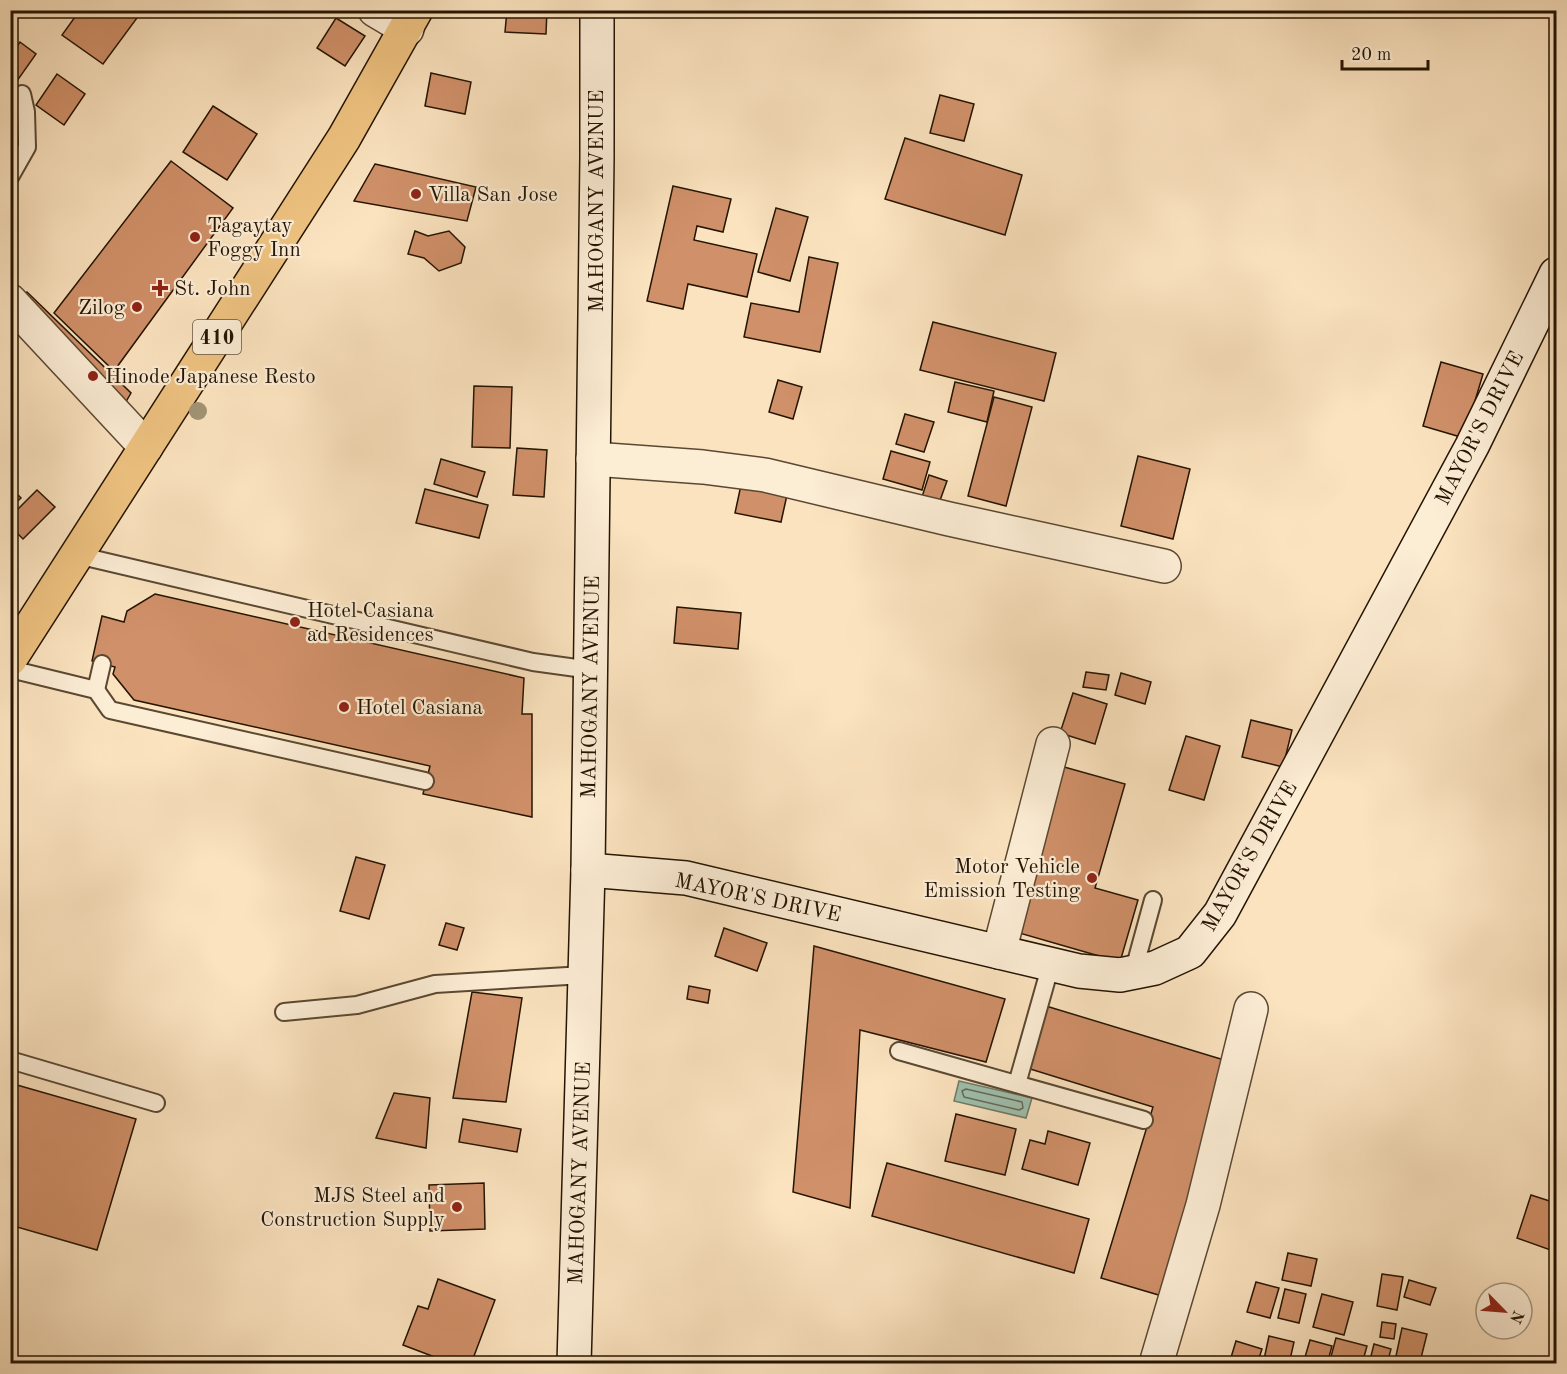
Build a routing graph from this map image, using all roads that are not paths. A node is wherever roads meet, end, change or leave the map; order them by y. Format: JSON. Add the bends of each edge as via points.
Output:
{"nodes":[{"id":1,"x":375,"y":10,"type":"edge"},
{"id":2,"x":597,"y":10,"type":"edge"},
{"id":3,"x":412,"y":20,"type":"edge"},
{"id":4,"x":22,"y":94,"type":"dead end"},
{"id":5,"x":10,"y":177,"type":"edge"},
{"id":6,"x":1557,"y":274,"type":"edge"},
{"id":7,"x":10,"y":301,"type":"edge"},
{"id":8,"x":146,"y":447,"type":"junction"},
{"id":9,"x":593,"y":459,"type":"junction"},
{"id":10,"x":77,"y":555,"type":"junction"},
{"id":11,"x":1164,"y":566,"type":"dead end"},
{"id":12,"x":10,"y":659,"type":"edge"},
{"id":13,"x":102,"y":664,"type":"dead end"},
{"id":14,"x":10,"y":669,"type":"edge"},
{"id":15,"x":591,"y":670,"type":"junction"},
{"id":16,"x":96,"y":690,"type":"junction"},
{"id":17,"x":1053,"y":744,"type":"dead end"},
{"id":18,"x":425,"y":780,"type":"dead end"},
{"id":19,"x":588,"y":870,"type":"junction"},
{"id":20,"x":1153,"y":900,"type":"dead end"},
{"id":21,"x":999,"y":952,"type":"junction"},
{"id":22,"x":1051,"y":964,"type":"junction"},
{"id":23,"x":1133,"y":973,"type":"junction"},
{"id":24,"x":584,"y":975,"type":"junction"},
{"id":25,"x":1251,"y":1009,"type":"dead end"},
{"id":26,"x":284,"y":1012,"type":"dead end"},
{"id":27,"x":899,"y":1051,"type":"dead end"},
{"id":28,"x":10,"y":1060,"type":"edge"},
{"id":29,"x":1017,"y":1084,"type":"junction"},
{"id":30,"x":156,"y":1103,"type":"dead end"},
{"id":31,"x":1144,"y":1119,"type":"dead end"},
{"id":32,"x":574,"y":1364,"type":"edge"},
{"id":33,"x":1156,"y":1364,"type":"edge"}],
"edges":[{"from":1,"to":3,"type":"street"},
{"from":2,"to":9,"type":"street","name":"MAHOGANY AVENUE"},
{"from":3,"to":8,"type":"main road","number":"410","via":[[344,138]]},
{"from":4,"to":5,"type":"lane","via":[[27,147]]},
{"from":6,"to":23,"type":"street","name":"MAYOR'S DRIVE","via":[[1472,446],[1220,914],[1190,952]]},
{"from":7,"to":8,"type":"street"},
{"from":8,"to":10,"type":"main road","number":"410"},
{"from":9,"to":11,"type":"street","via":[[765,475]]},
{"from":9,"to":15,"type":"street","name":"MAHOGANY AVENUE"},
{"from":10,"to":12,"type":"main road","number":"410"},
{"from":10,"to":15,"type":"lane","via":[[533,662]]},
{"from":13,"to":16,"type":"lane"},
{"from":14,"to":16,"type":"lane"},
{"from":15,"to":19,"type":"street","name":"MAHOGANY AVENUE"},
{"from":16,"to":18,"type":"lane","via":[[110,710]]},
{"from":17,"to":21,"type":"street"},
{"from":19,"to":21,"type":"street","name":"MAYOR'S DRIVE","via":[[686,878]]},
{"from":19,"to":24,"type":"street","name":"MAHOGANY AVENUE"},
{"from":20,"to":23,"type":"lane"},
{"from":21,"to":22,"type":"street","name":"MAYOR'S DRIVE"},
{"from":22,"to":23,"type":"street","name":"MAYOR'S DRIVE","via":[[1080,971]]},
{"from":22,"to":29,"type":"lane"},
{"from":24,"to":26,"type":"lane","via":[[435,984],[357,1005]]},
{"from":24,"to":32,"type":"street","name":"MAHOGANY AVENUE"},
{"from":25,"to":33,"type":"street","via":[[1203,1205]]},
{"from":27,"to":29,"type":"lane"},
{"from":28,"to":30,"type":"lane"},
{"from":29,"to":31,"type":"lane"}]}
